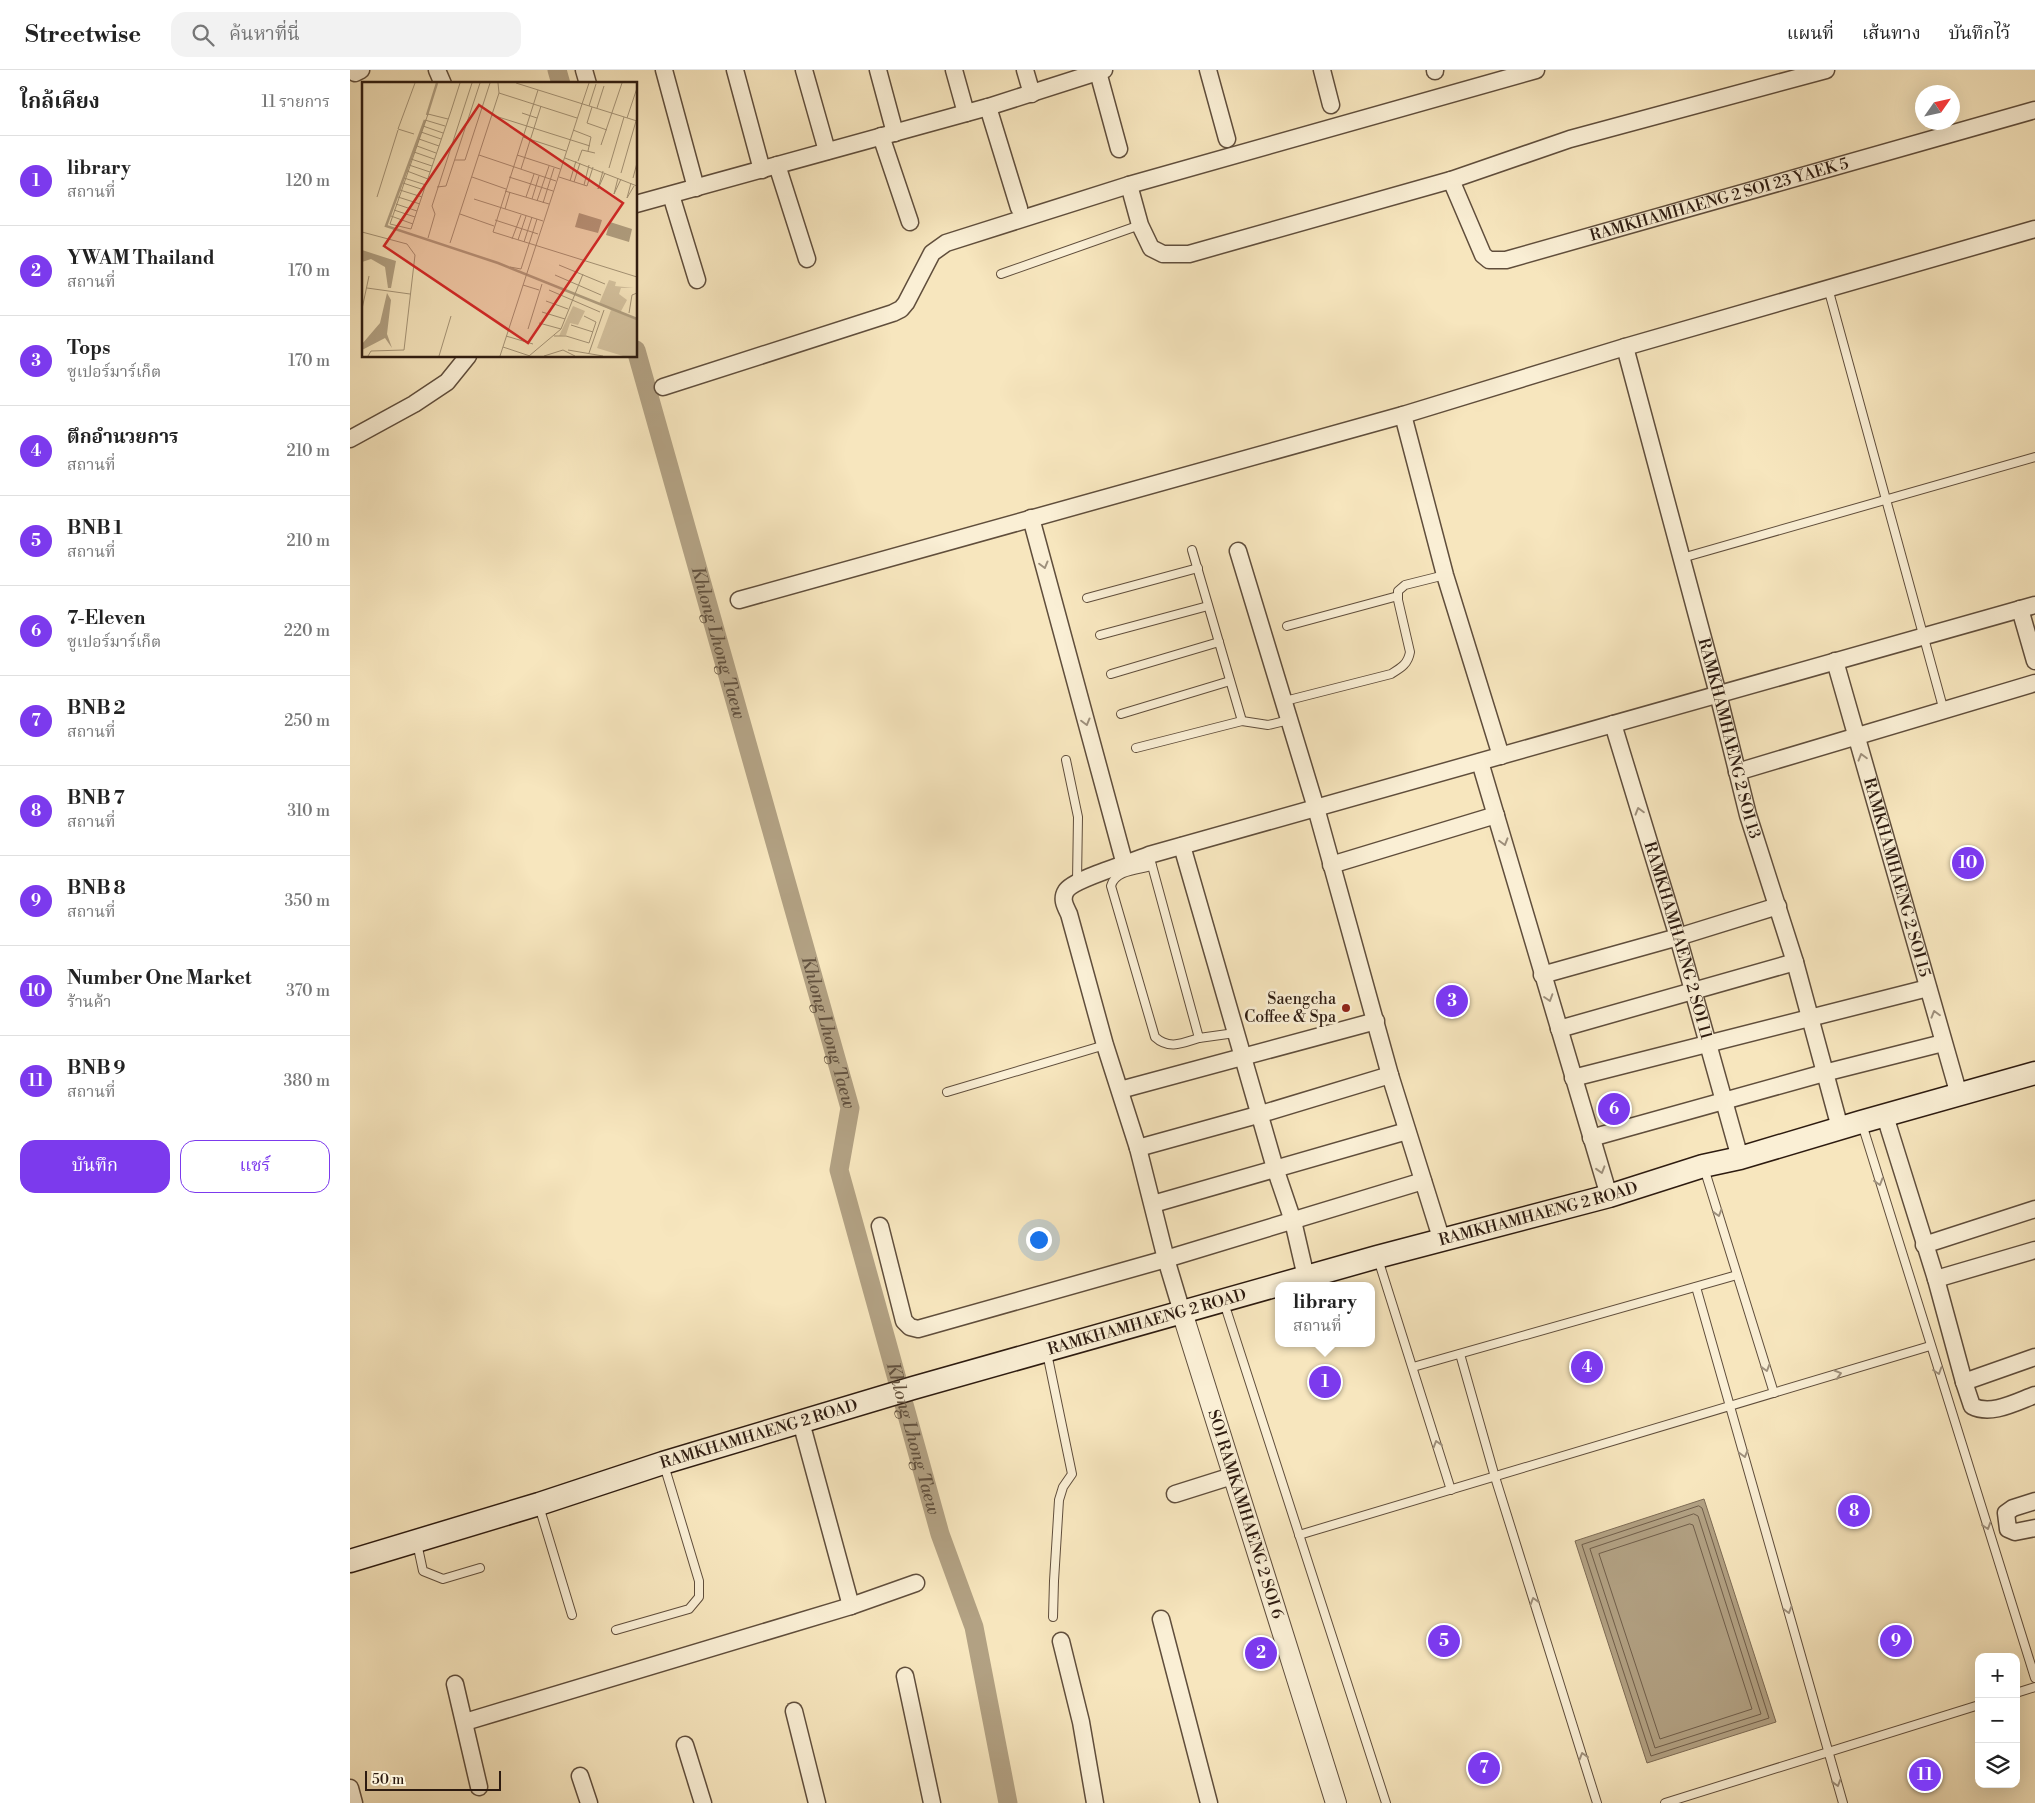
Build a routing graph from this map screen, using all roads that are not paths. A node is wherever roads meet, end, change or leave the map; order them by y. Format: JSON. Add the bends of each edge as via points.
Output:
{"nodes":[{"id":1,"x":437,"y":70,"type":"edge"},
{"id":2,"x":664,"y":70,"type":"edge"},
{"id":3,"x":735,"y":70,"type":"edge"},
{"id":4,"x":804,"y":70,"type":"edge"},
{"id":5,"x":878,"y":70,"type":"edge"},
{"id":6,"x":954,"y":70,"type":"edge"},
{"id":7,"x":1025,"y":70,"type":"edge"},
{"id":8,"x":1208,"y":70,"type":"edge"},
{"id":9,"x":1322,"y":70,"type":"edge"},
{"id":10,"x":1536,"y":70,"type":"edge"},
{"id":11,"x":1826,"y":70,"type":"edge"},
{"id":12,"x":1093,"y":72,"type":"edge"},
{"id":13,"x":441,"y":82,"type":"edge"},
{"id":14,"x":1032,"y":94,"type":"junction"},
{"id":15,"x":1332,"y":105,"type":"dead end"},
{"id":16,"x":988,"y":107,"type":"junction"},
{"id":17,"x":2035,"y":110,"type":"edge"},
{"id":18,"x":966,"y":113,"type":"junction"},
{"id":19,"x":888,"y":134,"type":"junction"},
{"id":20,"x":1227,"y":139,"type":"dead end"},
{"id":21,"x":1119,"y":149,"type":"dead end"},
{"id":22,"x":827,"y":151,"type":"junction"},
{"id":23,"x":770,"y":167,"type":"junction"},
{"id":24,"x":1451,"y":180,"type":"junction"},
{"id":25,"x":1129,"y":185,"type":"junction"},
{"id":26,"x":696,"y":188,"type":"junction"},
{"id":27,"x":671,"y":195,"type":"junction"},
{"id":28,"x":638,"y":203,"type":"edge"},
{"id":29,"x":1019,"y":208,"type":"dead end"},
{"id":30,"x":910,"y":222,"type":"dead end"},
{"id":31,"x":1140,"y":225,"type":"junction"},
{"id":32,"x":2034,"y":234,"type":"edge"},
{"id":33,"x":807,"y":259,"type":"dead end"},
{"id":34,"x":1002,"y":274,"type":"dead end"},
{"id":35,"x":697,"y":280,"type":"dead end"},
{"id":36,"x":1828,"y":288,"type":"junction"},
{"id":37,"x":1625,"y":347,"type":"junction"},
{"id":38,"x":466,"y":358,"type":"edge"},
{"id":39,"x":663,"y":387,"type":"dead end"},
{"id":40,"x":1403,"y":415,"type":"junction"},
{"id":41,"x":350,"y":439,"type":"edge"},
{"id":42,"x":2035,"y":457,"type":"edge"},
{"id":43,"x":1886,"y":499,"type":"junction"},
{"id":44,"x":1031,"y":518,"type":"junction"},
{"id":45,"x":1192,"y":550,"type":"dead end"},
{"id":46,"x":1238,"y":551,"type":"dead end"},
{"id":47,"x":1682,"y":558,"type":"junction"},
{"id":48,"x":1198,"y":568,"type":"junction"},
{"id":49,"x":1446,"y":575,"type":"junction"},
{"id":50,"x":1398,"y":596,"type":"junction"},
{"id":51,"x":1087,"y":598,"type":"dead end"},
{"id":52,"x":739,"y":600,"type":"dead end"},
{"id":53,"x":1208,"y":606,"type":"junction"},
{"id":54,"x":2028,"y":607,"type":"edge"},
{"id":55,"x":1287,"y":626,"type":"dead end"},
{"id":56,"x":1100,"y":635,"type":"dead end"},
{"id":57,"x":1924,"y":636,"type":"junction"},
{"id":58,"x":1219,"y":642,"type":"junction"},
{"id":59,"x":1835,"y":661,"type":"junction"},
{"id":60,"x":2035,"y":661,"type":"edge"},
{"id":61,"x":1111,"y":674,"type":"dead end"},
{"id":62,"x":1230,"y":681,"type":"junction"},
{"id":63,"x":2035,"y":683,"type":"edge"},
{"id":64,"x":1718,"y":694,"type":"junction"},
{"id":65,"x":1285,"y":701,"type":"junction"},
{"id":66,"x":1944,"y":710,"type":"junction"},
{"id":67,"x":1121,"y":714,"type":"dead end"},
{"id":68,"x":1290,"y":720,"type":"junction"},
{"id":69,"x":1242,"y":721,"type":"junction"},
{"id":70,"x":1613,"y":724,"type":"junction"},
{"id":71,"x":1856,"y":736,"type":"junction"},
{"id":72,"x":1136,"y":748,"type":"dead end"},
{"id":73,"x":1501,"y":756,"type":"junction"},
{"id":74,"x":1066,"y":760,"type":"dead end"},
{"id":75,"x":1480,"y":762,"type":"junction"},
{"id":76,"x":1737,"y":772,"type":"junction"},
{"id":77,"x":1316,"y":808,"type":"junction"},
{"id":78,"x":1496,"y":815,"type":"junction"},
{"id":79,"x":1182,"y":846,"type":"junction"},
{"id":80,"x":1151,"y":861,"type":"junction"},
{"id":81,"x":1125,"y":865,"type":"junction"},
{"id":82,"x":1331,"y":865,"type":"junction"},
{"id":83,"x":1077,"y":881,"type":"junction"},
{"id":84,"x":1778,"y":906,"type":"junction"},
{"id":85,"x":1678,"y":937,"type":"junction"},
{"id":86,"x":1795,"y":962,"type":"junction"},
{"id":87,"x":1542,"y":975,"type":"junction"},
{"id":88,"x":1928,"y":988,"type":"junction"},
{"id":89,"x":1693,"y":992,"type":"junction"},
{"id":90,"x":1809,"y":1016,"type":"junction"},
{"id":91,"x":1376,"y":1020,"type":"junction"},
{"id":92,"x":1559,"y":1029,"type":"junction"},
{"id":93,"x":1235,"y":1033,"type":"junction"},
{"id":94,"x":1199,"y":1038,"type":"junction"},
{"id":95,"x":1707,"y":1043,"type":"junction"},
{"id":96,"x":1943,"y":1043,"type":"junction"},
{"id":97,"x":1105,"y":1045,"type":"junction"},
{"id":98,"x":1242,"y":1057,"type":"junction"},
{"id":99,"x":1824,"y":1073,"type":"junction"},
{"id":100,"x":2035,"y":1073,"type":"edge"},
{"id":101,"x":1390,"y":1074,"type":"junction"},
{"id":102,"x":1573,"y":1078,"type":"junction"},
{"id":103,"x":1120,"y":1090,"type":"junction"},
{"id":104,"x":947,"y":1092,"type":"dead end"},
{"id":105,"x":1959,"y":1095,"type":"junction"},
{"id":106,"x":1724,"y":1101,"type":"junction"},
{"id":107,"x":1261,"y":1114,"type":"junction"},
{"id":108,"x":1885,"y":1116,"type":"junction"},
{"id":109,"x":1861,"y":1122,"type":"junction"},
{"id":110,"x":1840,"y":1128,"type":"junction"},
{"id":111,"x":1407,"y":1131,"type":"junction"},
{"id":112,"x":1591,"y":1138,"type":"junction"},
{"id":113,"x":1138,"y":1148,"type":"junction"},
{"id":114,"x":1740,"y":1158,"type":"junction"},
{"id":115,"x":1703,"y":1166,"type":"junction"},
{"id":116,"x":1275,"y":1168,"type":"junction"},
{"id":117,"x":1423,"y":1182,"type":"junction"},
{"id":118,"x":1608,"y":1196,"type":"junction"},
{"id":119,"x":1153,"y":1204,"type":"junction"},
{"id":120,"x":2035,"y":1209,"type":"edge"},
{"id":121,"x":1293,"y":1221,"type":"junction"},
{"id":122,"x":880,"y":1226,"type":"dead end"},
{"id":123,"x":1442,"y":1241,"type":"junction"},
{"id":124,"x":1924,"y":1245,"type":"junction"},
{"id":125,"x":2035,"y":1250,"type":"edge"},
{"id":126,"x":1377,"y":1257,"type":"junction"},
{"id":127,"x":1166,"y":1259,"type":"junction"},
{"id":128,"x":1737,"y":1275,"type":"junction"},
{"id":129,"x":1306,"y":1277,"type":"junction"},
{"id":130,"x":1936,"y":1279,"type":"junction"},
{"id":131,"x":1292,"y":1282,"type":"edge"},
{"id":132,"x":1696,"y":1287,"type":"junction"},
{"id":133,"x":1275,"y":1288,"type":"edge"},
{"id":134,"x":1225,"y":1306,"type":"junction"},
{"id":135,"x":1182,"y":1312,"type":"junction"},
{"id":136,"x":1930,"y":1346,"type":"junction"},
{"id":137,"x":1046,"y":1351,"type":"junction"},
{"id":138,"x":1460,"y":1354,"type":"junction"},
{"id":139,"x":2035,"y":1357,"type":"edge"},
{"id":140,"x":1412,"y":1367,"type":"junction"},
{"id":141,"x":1964,"y":1382,"type":"junction"},
{"id":142,"x":1774,"y":1393,"type":"junction"},
{"id":143,"x":2035,"y":1396,"type":"edge"},
{"id":144,"x":1730,"y":1407,"type":"junction"},
{"id":145,"x":801,"y":1422,"type":"junction"},
{"id":146,"x":663,"y":1463,"type":"junction"},
{"id":147,"x":1232,"y":1476,"type":"junction"},
{"id":148,"x":1495,"y":1477,"type":"junction"},
{"id":149,"x":1451,"y":1490,"type":"junction"},
{"id":150,"x":1175,"y":1494,"type":"dead end"},
{"id":151,"x":2035,"y":1501,"type":"edge"},
{"id":152,"x":538,"y":1504,"type":"junction"},
{"id":153,"x":2035,"y":1528,"type":"edge"},
{"id":154,"x":1299,"y":1536,"type":"junction"},
{"id":155,"x":416,"y":1541,"type":"junction"},
{"id":156,"x":350,"y":1562,"type":"edge"},
{"id":157,"x":480,"y":1568,"type":"dead end"},
{"id":158,"x":916,"y":1583,"type":"dead end"},
{"id":159,"x":850,"y":1606,"type":"junction"},
{"id":160,"x":572,"y":1614,"type":"dead end"},
{"id":161,"x":1054,"y":1617,"type":"dead end"},
{"id":162,"x":1161,"y":1619,"type":"dead end"},
{"id":163,"x":616,"y":1630,"type":"dead end"},
{"id":164,"x":1061,"y":1641,"type":"dead end"},
{"id":165,"x":905,"y":1676,"type":"dead end"},
{"id":166,"x":2035,"y":1678,"type":"edge"},
{"id":167,"x":455,"y":1684,"type":"dead end"},
{"id":168,"x":2035,"y":1687,"type":"edge"},
{"id":169,"x":2020,"y":1692,"type":"edge"},
{"id":170,"x":1975,"y":1706,"type":"edge"},
{"id":171,"x":794,"y":1711,"type":"dead end"},
{"id":172,"x":465,"y":1722,"type":"junction"},
{"id":173,"x":686,"y":1746,"type":"dead end"},
{"id":174,"x":1828,"y":1754,"type":"junction"},
{"id":175,"x":580,"y":1776,"type":"dead end"},
{"id":176,"x":479,"y":1787,"type":"dead end"},
{"id":177,"x":350,"y":1788,"type":"edge"},
{"id":178,"x":354,"y":1803,"type":"edge"},
{"id":179,"x":589,"y":1803,"type":"edge"},
{"id":180,"x":703,"y":1803,"type":"edge"},
{"id":181,"x":818,"y":1803,"type":"edge"},
{"id":182,"x":932,"y":1803,"type":"edge"},
{"id":183,"x":1095,"y":1803,"type":"edge"},
{"id":184,"x":1209,"y":1803,"type":"edge"},
{"id":185,"x":1336,"y":1803,"type":"edge"},
{"id":186,"x":1386,"y":1803,"type":"edge"},
{"id":187,"x":1597,"y":1803,"type":"edge"},
{"id":188,"x":1665,"y":1803,"type":"edge"},
{"id":189,"x":1843,"y":1803,"type":"edge"}],
"edges":[{"from":1,"to":13,"type":"street"},
{"from":2,"to":26,"type":"street"},
{"from":3,"to":23,"type":"street"},
{"from":4,"to":22,"type":"street"},
{"from":5,"to":19,"type":"street"},
{"from":6,"to":18,"type":"street"},
{"from":7,"to":14,"type":"street"},
{"from":8,"to":20,"type":"street"},
{"from":9,"to":15,"type":"street"},
{"from":10,"to":25,"type":"street"},
{"from":11,"to":24,"type":"street","via":[[1570,139]]},
{"from":12,"to":14,"type":"street"},
{"from":12,"to":21,"type":"street"},
{"from":14,"to":16,"type":"street"},
{"from":16,"to":18,"type":"street"},
{"from":16,"to":29,"type":"street"},
{"from":17,"to":24,"type":"street","name":"RAMKHAMHAENG 2 SOI 23 YAEK 5","via":[[1506,260],[1489,260],[1483,255]]},
{"from":18,"to":19,"type":"street"},
{"from":19,"to":22,"type":"street"},
{"from":19,"to":30,"type":"street"},
{"from":22,"to":23,"type":"street"},
{"from":23,"to":26,"type":"street"},
{"from":23,"to":33,"type":"street"},
{"from":24,"to":31,"type":"street","via":[[1188,254],[1163,254],[1151,248]]},
{"from":25,"to":31,"type":"street"},
{"from":25,"to":39,"type":"street","via":[[938,247],[932,252],[906,303],[893,313]]},
{"from":26,"to":27,"type":"street"},
{"from":27,"to":28,"type":"street"},
{"from":27,"to":35,"type":"street"},
{"from":31,"to":34,"type":"lane"},
{"from":32,"to":36,"type":"street"},
{"from":36,"to":37,"type":"street"},
{"from":36,"to":43,"type":"lane"},
{"from":37,"to":40,"type":"street"},
{"from":37,"to":47,"type":"street","name":"RAMKHAMHAENG 2 SOI 13"},
{"from":38,"to":41,"type":"street","via":[[447,382]]},
{"from":40,"to":44,"type":"street"},
{"from":40,"to":49,"type":"street"},
{"from":42,"to":43,"type":"lane"},
{"from":43,"to":47,"type":"lane"},
{"from":43,"to":57,"type":"lane"},
{"from":44,"to":52,"type":"street"},
{"from":44,"to":81,"type":"street","one_way":true},
{"from":45,"to":48,"type":"lane"},
{"from":46,"to":65,"type":"street"},
{"from":47,"to":64,"type":"street","name":"RAMKHAMHAENG 2 SOI 13"},
{"from":48,"to":51,"type":"lane"},
{"from":48,"to":53,"type":"lane"},
{"from":49,"to":50,"type":"lane","via":[[1405,585],[1398,591]]},
{"from":49,"to":73,"type":"street"},
{"from":50,"to":55,"type":"lane"},
{"from":50,"to":65,"type":"lane","via":[[1410,652],[1402,668],[1391,674]]},
{"from":53,"to":56,"type":"lane"},
{"from":53,"to":58,"type":"lane"},
{"from":54,"to":57,"type":"street"},
{"from":54,"to":60,"type":"street"},
{"from":57,"to":59,"type":"street"},
{"from":57,"to":66,"type":"lane"},
{"from":58,"to":61,"type":"lane"},
{"from":58,"to":62,"type":"lane"},
{"from":59,"to":64,"type":"street"},
{"from":59,"to":71,"type":"street","name":"RAMKHAMHAENG 2 SOI 15"},
{"from":62,"to":67,"type":"lane"},
{"from":62,"to":69,"type":"lane"},
{"from":63,"to":66,"type":"street"},
{"from":64,"to":70,"type":"street"},
{"from":64,"to":76,"type":"street","name":"RAMKHAMHAENG 2 SOI 13"},
{"from":65,"to":68,"type":"street"},
{"from":66,"to":71,"type":"street"},
{"from":68,"to":69,"type":"lane","via":[[1268,725]]},
{"from":68,"to":77,"type":"street"},
{"from":69,"to":72,"type":"lane"},
{"from":70,"to":73,"type":"street"},
{"from":85,"to":70,"type":"street","name":"RAMKHAMHAENG 2 SOI 11","one_way":true},
{"from":71,"to":76,"type":"street"},
{"from":88,"to":71,"type":"street","name":"RAMKHAMHAENG 2 SOI 15","one_way":true},
{"from":73,"to":75,"type":"street"},
{"from":74,"to":83,"type":"lane","via":[[1078,817]]},
{"from":75,"to":77,"type":"street"},
{"from":75,"to":78,"type":"street"},
{"from":76,"to":84,"type":"street","name":"RAMKHAMHAENG 2 SOI 13"},
{"from":77,"to":79,"type":"street"},
{"from":77,"to":82,"type":"street"},
{"from":78,"to":82,"type":"street"},
{"from":78,"to":87,"type":"street","one_way":true},
{"from":79,"to":80,"type":"street"},
{"from":79,"to":93,"type":"street"},
{"from":80,"to":81,"type":"street"},
{"from":80,"to":94,"type":"lane"},
{"from":80,"to":94,"type":"lane","via":[[1118,875],[1111,886],[1155,1037],[1162,1044],[1173,1045]]},
{"from":81,"to":83,"type":"street"},
{"from":82,"to":91,"type":"street"},
{"from":83,"to":97,"type":"street","via":[[1066,892],[1063,903],[1069,914]]},
{"from":84,"to":85,"type":"street"},
{"from":84,"to":86,"type":"street","name":"RAMKHAMHAENG 2 SOI 13"},
{"from":85,"to":87,"type":"street"},
{"from":85,"to":89,"type":"street","name":"RAMKHAMHAENG 2 SOI 11"},
{"from":86,"to":89,"type":"street"},
{"from":86,"to":90,"type":"street","name":"RAMKHAMHAENG 2 SOI 13"},
{"from":87,"to":92,"type":"street","one_way":true},
{"from":88,"to":90,"type":"street"},
{"from":96,"to":88,"type":"street","name":"RAMKHAMHAENG 2 SOI 15","one_way":true},
{"from":89,"to":92,"type":"street"},
{"from":89,"to":95,"type":"street","name":"RAMKHAMHAENG 2 SOI 11"},
{"from":90,"to":95,"type":"street"},
{"from":90,"to":99,"type":"street","name":"RAMKHAMHAENG 2 SOI 13"},
{"from":91,"to":98,"type":"street"},
{"from":91,"to":101,"type":"street"},
{"from":92,"to":102,"type":"street"},
{"from":93,"to":94,"type":"lane"},
{"from":93,"to":98,"type":"street"},
{"from":95,"to":102,"type":"street"},
{"from":95,"to":106,"type":"street","name":"RAMKHAMHAENG 2 SOI 11"},
{"from":96,"to":99,"type":"street"},
{"from":96,"to":105,"type":"street","name":"RAMKHAMHAENG 2 SOI 15"},
{"from":97,"to":103,"type":"street"},
{"from":97,"to":104,"type":"lane"},
{"from":98,"to":103,"type":"street"},
{"from":98,"to":107,"type":"street"},
{"from":99,"to":106,"type":"street"},
{"from":99,"to":110,"type":"street","name":"RAMKHAMHAENG 2 SOI 13"},
{"from":100,"to":105,"type":"main road","name":"RAMKHAMHAENG 2 ROAD"},
{"from":101,"to":107,"type":"street"},
{"from":101,"to":111,"type":"street"},
{"from":102,"to":112,"type":"street"},
{"from":103,"to":113,"type":"street"},
{"from":105,"to":108,"type":"main road","name":"RAMKHAMHAENG 2 ROAD"},
{"from":106,"to":112,"type":"street"},
{"from":106,"to":114,"type":"street","name":"RAMKHAMHAENG 2 SOI 11"},
{"from":107,"to":113,"type":"street"},
{"from":107,"to":116,"type":"street"},
{"from":108,"to":109,"type":"main road","name":"RAMKHAMHAENG 2 ROAD"},
{"from":108,"to":124,"type":"street"},
{"from":109,"to":110,"type":"main road","name":"RAMKHAMHAENG 2 ROAD"},
{"from":109,"to":136,"type":"lane","one_way":true},
{"from":110,"to":114,"type":"main road","name":"RAMKHAMHAENG 2 ROAD"},
{"from":111,"to":116,"type":"street"},
{"from":111,"to":117,"type":"street"},
{"from":112,"to":118,"type":"street","one_way":true},
{"from":113,"to":119,"type":"street"},
{"from":114,"to":115,"type":"main road","name":"RAMKHAMHAENG 2 ROAD"},
{"from":115,"to":118,"type":"main road","name":"RAMKHAMHAENG 2 ROAD"},
{"from":115,"to":128,"type":"lane","one_way":true},
{"from":116,"to":119,"type":"street"},
{"from":116,"to":121,"type":"street"},
{"from":117,"to":121,"type":"street"},
{"from":117,"to":123,"type":"street"},
{"from":118,"to":123,"type":"main road","name":"RAMKHAMHAENG 2 ROAD"},
{"from":119,"to":127,"type":"street"},
{"from":120,"to":124,"type":"street"},
{"from":121,"to":127,"type":"street"},
{"from":121,"to":129,"type":"street"},
{"from":122,"to":127,"type":"street","via":[[904,1321],[910,1328],[918,1329]]},
{"from":123,"to":126,"type":"main road","name":"RAMKHAMHAENG 2 ROAD"},
{"from":124,"to":130,"type":"street"},
{"from":125,"to":130,"type":"street"},
{"from":126,"to":129,"type":"main road","name":"RAMKHAMHAENG 2 ROAD"},
{"from":126,"to":140,"type":"lane"},
{"from":127,"to":135,"type":"street"},
{"from":128,"to":132,"type":"lane"},
{"from":128,"to":142,"type":"lane","one_way":true},
{"from":129,"to":131,"type":"main road","name":"RAMKHAMHAENG 2 ROAD"},
{"from":130,"to":141,"type":"street"},
{"from":132,"to":138,"type":"lane"},
{"from":132,"to":144,"type":"lane"},
{"from":133,"to":134,"type":"main road","name":"RAMKHAMHAENG 2 ROAD"},
{"from":134,"to":135,"type":"main road","name":"RAMKHAMHAENG 2 ROAD"},
{"from":134,"to":154,"type":"lane"},
{"from":135,"to":137,"type":"main road","name":"RAMKHAMHAENG 2 ROAD"},
{"from":135,"to":147,"type":"street","name":"SOI RAMKAMHAENG 2 SOI 6"},
{"from":142,"to":136,"type":"lane","one_way":true},
{"from":136,"to":166,"type":"lane","one_way":true},
{"from":137,"to":145,"type":"main road","name":"RAMKHAMHAENG 2 ROAD"},
{"from":137,"to":161,"type":"lane","via":[[1072,1474],[1059,1500]]},
{"from":138,"to":140,"type":"lane"},
{"from":138,"to":148,"type":"lane"},
{"from":139,"to":141,"type":"street"},
{"from":149,"to":140,"type":"lane","one_way":true},
{"from":141,"to":143,"type":"street","via":[[1972,1406],[1980,1410]]},
{"from":142,"to":144,"type":"lane"},
{"from":144,"to":148,"type":"lane"},
{"from":144,"to":174,"type":"lane","one_way":true},
{"from":145,"to":146,"type":"main road","name":"RAMKHAMHAENG 2 ROAD"},
{"from":145,"to":159,"type":"street"},
{"from":146,"to":152,"type":"main road","name":"RAMKHAMHAENG 2 ROAD"},
{"from":146,"to":163,"type":"lane","via":[[699,1581],[699,1597],[688,1609]]},
{"from":147,"to":150,"type":"street"},
{"from":147,"to":185,"type":"street","name":"SOI RAMKAMHAENG 2 SOI 6"},
{"from":148,"to":149,"type":"lane"},
{"from":187,"to":148,"type":"lane","one_way":true},
{"from":149,"to":154,"type":"lane"},
{"from":151,"to":153,"type":"street","via":[[2013,1508],[2006,1514],[2008,1529],[2015,1532]]},
{"from":152,"to":155,"type":"main road","name":"RAMKHAMHAENG 2 ROAD"},
{"from":152,"to":160,"type":"lane"},
{"from":154,"to":186,"type":"lane"},
{"from":155,"to":156,"type":"main road","name":"RAMKHAMHAENG 2 ROAD"},
{"from":155,"to":157,"type":"lane","via":[[423,1571],[443,1579]]},
{"from":158,"to":159,"type":"street"},
{"from":159,"to":172,"type":"street"},
{"from":162,"to":184,"type":"street"},
{"from":164,"to":183,"type":"street","via":[[1081,1722]]},
{"from":165,"to":182,"type":"street"},
{"from":167,"to":172,"type":"street"},
{"from":168,"to":169,"type":"lane"},
{"from":170,"to":174,"type":"lane"},
{"from":171,"to":181,"type":"street"},
{"from":172,"to":176,"type":"street"},
{"from":173,"to":180,"type":"street"},
{"from":174,"to":188,"type":"lane"},
{"from":174,"to":189,"type":"lane","one_way":true},
{"from":175,"to":179,"type":"street"},
{"from":177,"to":178,"type":"street"}]}
